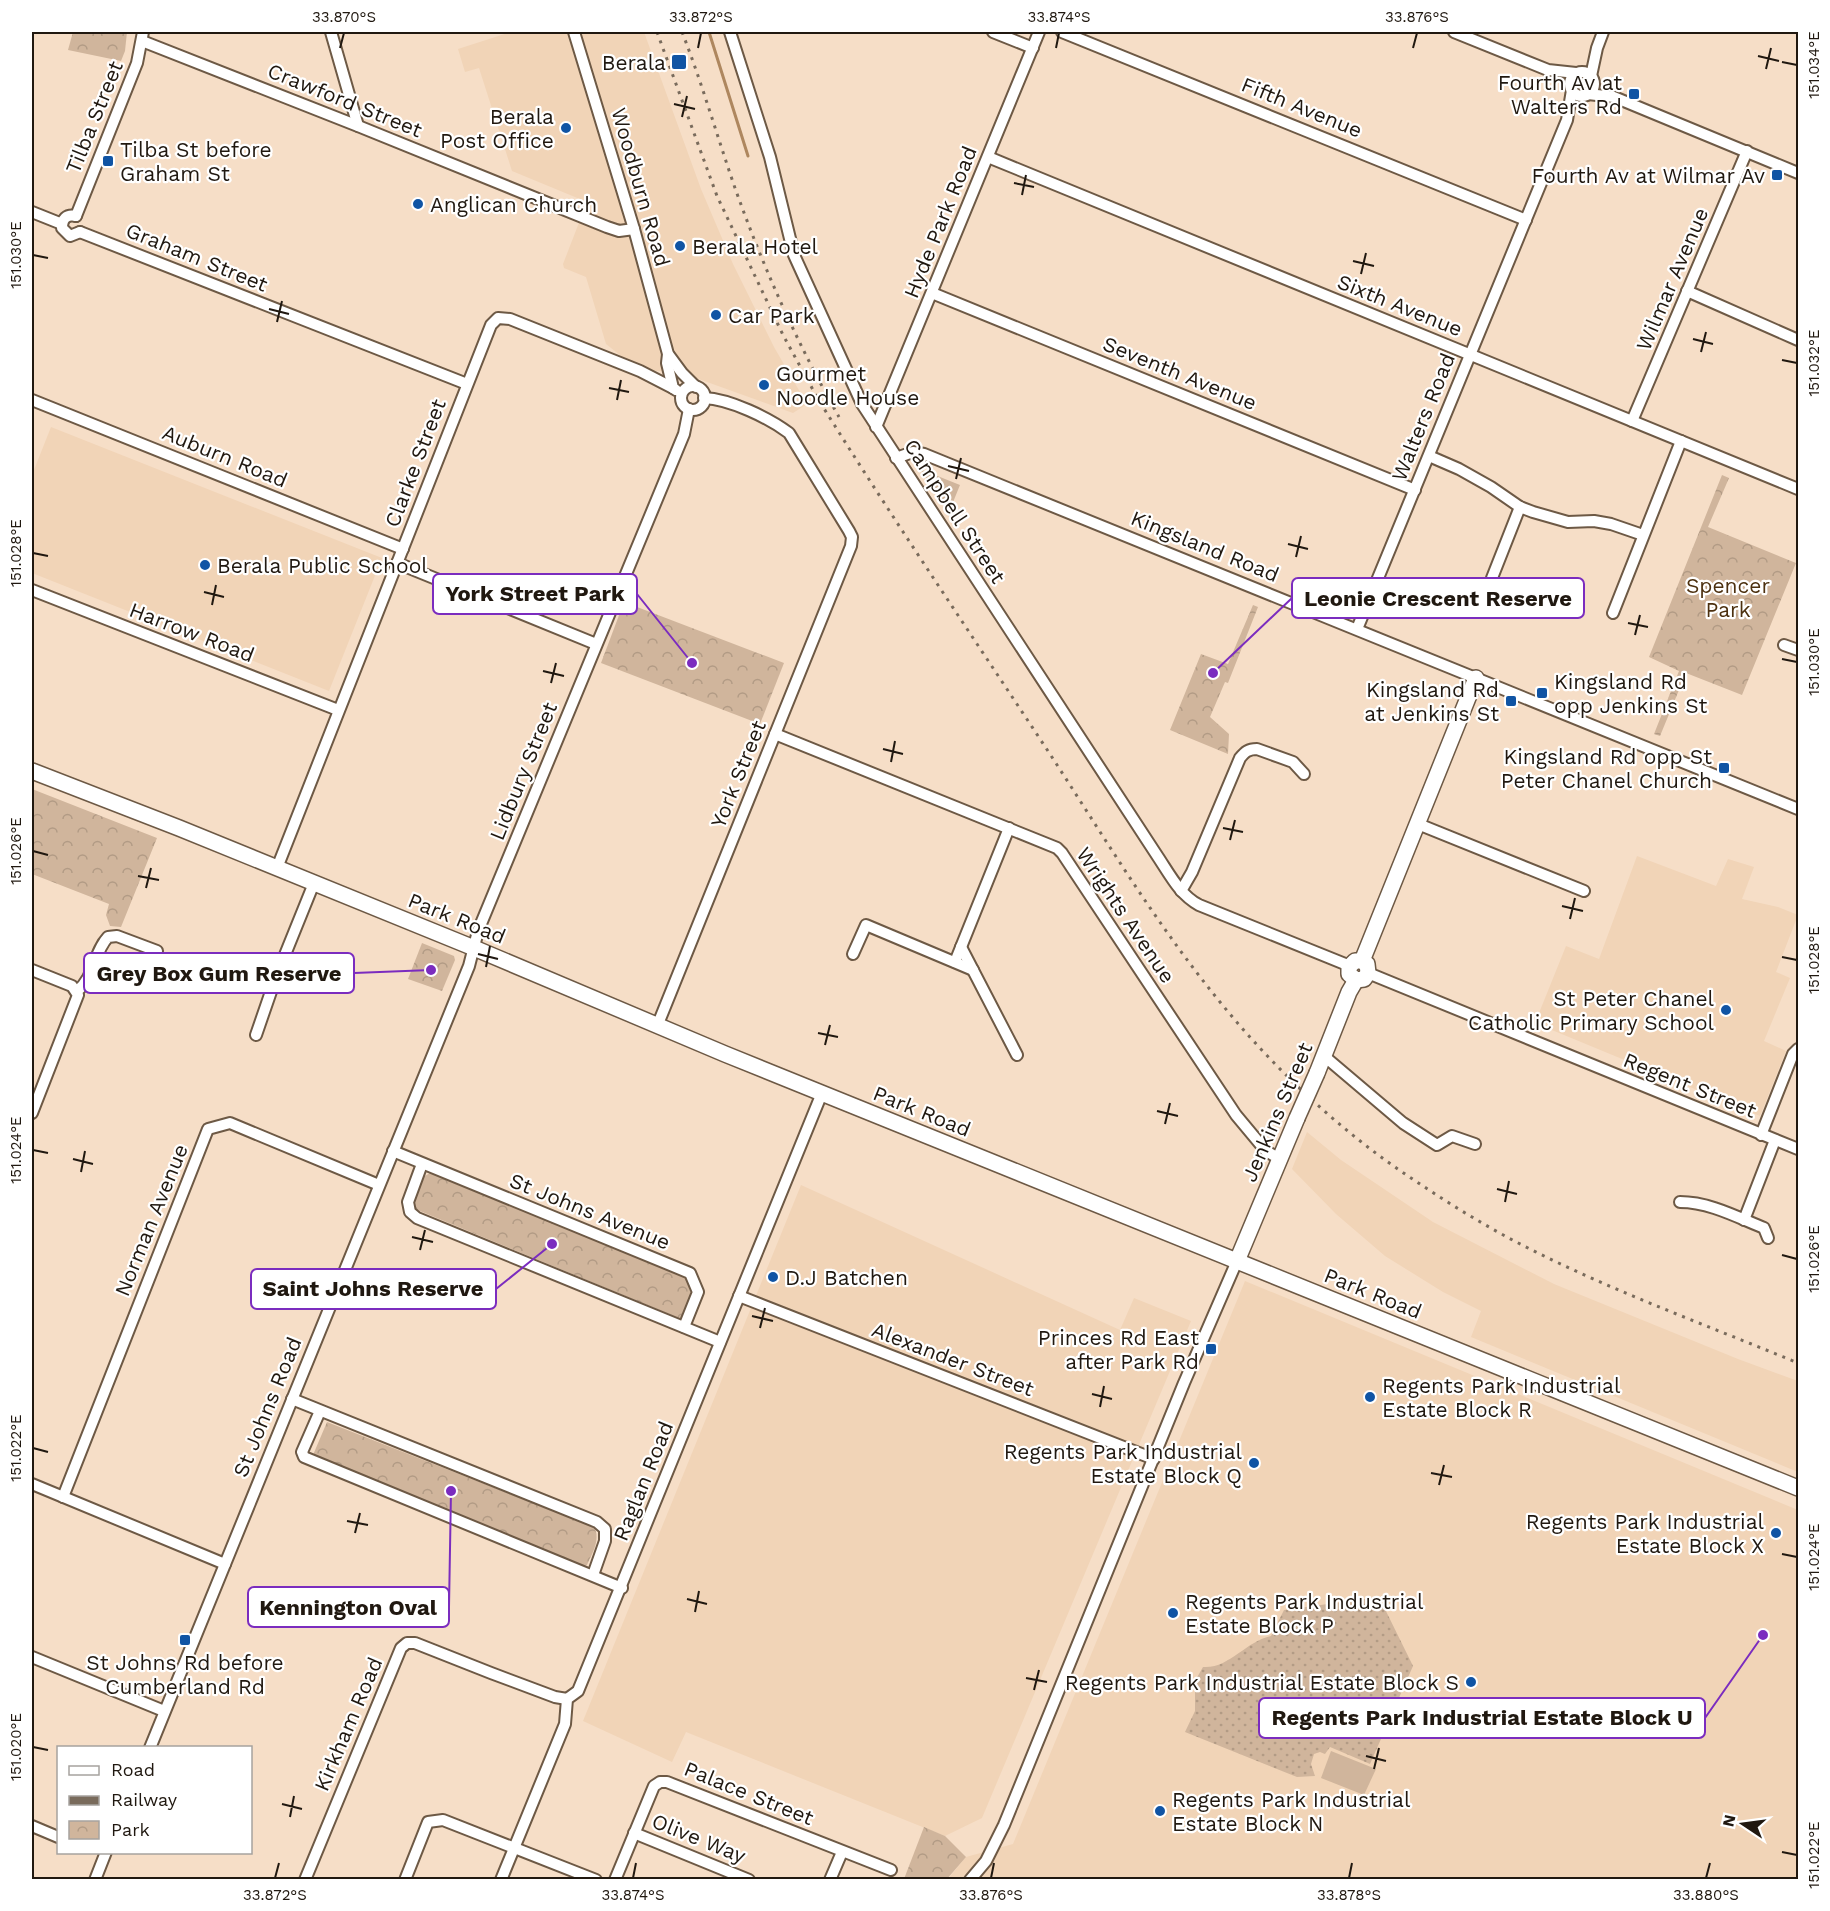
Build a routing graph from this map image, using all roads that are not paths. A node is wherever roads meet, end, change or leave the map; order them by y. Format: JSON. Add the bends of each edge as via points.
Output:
{"nodes":[{"id":1,"x":332,"y":32,"type":"edge"},
{"id":2,"x":574,"y":32,"type":"edge"},
{"id":3,"x":730,"y":32,"type":"edge"},
{"id":4,"x":993,"y":32,"type":"edge"},
{"id":5,"x":1039,"y":32,"type":"edge"},
{"id":6,"x":1062,"y":32,"type":"edge"},
{"id":7,"x":1454,"y":32,"type":"edge"},
{"id":8,"x":1603,"y":32,"type":"edge"},
{"id":9,"x":143,"y":36,"type":"edge"},
{"id":10,"x":1033,"y":48,"type":"junction"},
{"id":11,"x":1597,"y":48,"type":"junction"},
{"id":12,"x":1548,"y":70,"type":"junction"},
{"id":13,"x":1577,"y":73,"type":"junction"},
{"id":14,"x":1592,"y":78,"type":"junction"},
{"id":15,"x":1571,"y":88,"type":"junction"},
{"id":16,"x":1587,"y":95,"type":"junction"},
{"id":17,"x":1614,"y":97,"type":"junction"},
{"id":18,"x":1567,"y":120,"type":"junction"},
{"id":19,"x":358,"y":126,"type":"junction"},
{"id":20,"x":1747,"y":151,"type":"junction"},
{"id":21,"x":988,"y":157,"type":"junction"},
{"id":22,"x":1798,"y":173,"type":"edge"},
{"id":23,"x":32,"y":212,"type":"edge"},
{"id":24,"x":76,"y":216,"type":"junction"},
{"id":25,"x":1526,"y":220,"type":"junction"},
{"id":26,"x":62,"y":224,"type":"junction"},
{"id":27,"x":634,"y":229,"type":"junction"},
{"id":28,"x":80,"y":232,"type":"junction"},
{"id":29,"x":1687,"y":291,"type":"junction"},
{"id":30,"x":932,"y":292,"type":"junction"},
{"id":31,"x":1798,"y":340,"type":"edge"},
{"id":32,"x":1470,"y":355,"type":"junction"},
{"id":33,"x":667,"y":359,"type":"junction"},
{"id":34,"x":640,"y":371,"type":"junction"},
{"id":35,"x":467,"y":384,"type":"junction"},
{"id":36,"x":696,"y":387,"type":"junction"},
{"id":37,"x":678,"y":391,"type":"junction"},
{"id":38,"x":705,"y":398,"type":"junction"},
{"id":39,"x":32,"y":400,"type":"edge"},
{"id":40,"x":689,"y":409,"type":"junction"},
{"id":41,"x":1632,"y":421,"type":"junction"},
{"id":42,"x":876,"y":427,"type":"junction"},
{"id":43,"x":1681,"y":441,"type":"junction"},
{"id":44,"x":1429,"y":456,"type":"junction"},
{"id":45,"x":896,"y":458,"type":"junction"},
{"id":46,"x":1798,"y":489,"type":"edge"},
{"id":47,"x":1414,"y":490,"type":"junction"},
{"id":48,"x":1520,"y":507,"type":"junction"},
{"id":49,"x":1643,"y":535,"type":"junction"},
{"id":50,"x":403,"y":549,"type":"junction"},
{"id":51,"x":397,"y":563,"type":"junction"},
{"id":52,"x":1492,"y":578,"type":"dead end"},
{"id":53,"x":32,"y":590,"type":"edge"},
{"id":54,"x":1613,"y":613,"type":"dead end"},
{"id":55,"x":1357,"y":629,"type":"junction"},
{"id":56,"x":596,"y":644,"type":"junction"},
{"id":57,"x":1784,"y":645,"type":"dead end"},
{"id":58,"x":1798,"y":650,"type":"edge"},
{"id":59,"x":1476,"y":678,"type":"junction"},
{"id":60,"x":338,"y":710,"type":"junction"},
{"id":61,"x":775,"y":734,"type":"junction"},
{"id":62,"x":32,"y":771,"type":"edge"},
{"id":63,"x":1304,"y":774,"type":"dead end"},
{"id":64,"x":1798,"y":808,"type":"edge"},
{"id":65,"x":1418,"y":824,"type":"junction"},
{"id":66,"x":1009,"y":828,"type":"junction"},
{"id":67,"x":277,"y":868,"type":"junction"},
{"id":68,"x":314,"y":883,"type":"junction"},
{"id":69,"x":1181,"y":891,"type":"junction"},
{"id":70,"x":1584,"y":891,"type":"dead end"},
{"id":71,"x":1199,"y":905,"type":"joint"},
{"id":72,"x":961,"y":947,"type":"junction"},
{"id":73,"x":474,"y":948,"type":"junction"},
{"id":74,"x":158,"y":951,"type":"dead end"},
{"id":75,"x":853,"y":954,"type":"dead end"},
{"id":76,"x":955,"y":962,"type":"junction"},
{"id":77,"x":32,"y":969,"type":"edge"},
{"id":78,"x":973,"y":970,"type":"junction"},
{"id":79,"x":1359,"y":970,"type":"junction"},
{"id":80,"x":77,"y":991,"type":"junction"},
{"id":81,"x":658,"y":1024,"type":"junction"},
{"id":82,"x":256,"y":1035,"type":"dead end"},
{"id":83,"x":1798,"y":1049,"type":"edge"},
{"id":84,"x":1017,"y":1055,"type":"dead end"},
{"id":85,"x":1324,"y":1056,"type":"junction"},
{"id":86,"x":822,"y":1093,"type":"junction"},
{"id":87,"x":32,"y":1113,"type":"edge"},
{"id":88,"x":1761,"y":1135,"type":"junction"},
{"id":89,"x":1774,"y":1140,"type":"junction"},
{"id":90,"x":1474,"y":1144,"type":"dead end"},
{"id":91,"x":1798,"y":1149,"type":"edge"},
{"id":92,"x":393,"y":1151,"type":"junction"},
{"id":93,"x":1280,"y":1159,"type":"junction"},
{"id":94,"x":422,"y":1164,"type":"junction"},
{"id":95,"x":379,"y":1185,"type":"junction"},
{"id":96,"x":1680,"y":1202,"type":"dead end"},
{"id":97,"x":1744,"y":1220,"type":"junction"},
{"id":98,"x":1768,"y":1238,"type":"dead end"},
{"id":99,"x":1237,"y":1262,"type":"junction"},
{"id":100,"x":739,"y":1296,"type":"junction"},
{"id":101,"x":684,"y":1327,"type":"junction"},
{"id":102,"x":720,"y":1342,"type":"junction"},
{"id":103,"x":292,"y":1399,"type":"junction"},
{"id":104,"x":320,"y":1411,"type":"junction"},
{"id":105,"x":1154,"y":1459,"type":"junction"},
{"id":106,"x":32,"y":1484,"type":"edge"},
{"id":107,"x":1798,"y":1488,"type":"edge"},
{"id":108,"x":63,"y":1497,"type":"junction"},
{"id":109,"x":225,"y":1564,"type":"junction"},
{"id":110,"x":593,"y":1575,"type":"junction"},
{"id":111,"x":622,"y":1588,"type":"junction"},
{"id":112,"x":32,"y":1657,"type":"edge"},
{"id":113,"x":567,"y":1699,"type":"junction"},
{"id":114,"x":164,"y":1711,"type":"junction"},
{"id":115,"x":151,"y":1746,"type":"edge"},
{"id":116,"x":32,"y":1826,"type":"edge"},
{"id":117,"x":634,"y":1833,"type":"junction"},
{"id":118,"x":57,"y":1837,"type":"edge"},
{"id":119,"x":514,"y":1847,"type":"junction"},
{"id":120,"x":842,"y":1852,"type":"junction"},
{"id":121,"x":102,"y":1854,"type":"edge"},
{"id":122,"x":891,"y":1870,"type":"dead end"},
{"id":123,"x":95,"y":1880,"type":"edge"},
{"id":124,"x":305,"y":1880,"type":"edge"},
{"id":125,"x":405,"y":1880,"type":"edge"},
{"id":126,"x":501,"y":1880,"type":"edge"},
{"id":127,"x":596,"y":1880,"type":"edge"},
{"id":128,"x":615,"y":1880,"type":"edge"},
{"id":129,"x":749,"y":1880,"type":"edge"},
{"id":130,"x":830,"y":1880,"type":"edge"},
{"id":131,"x":970,"y":1880,"type":"edge"}],
"edges":[{"from":1,"to":19,"type":"street"},
{"from":2,"to":27,"type":"street","name":"Woodburn Road"},
{"from":3,"to":42,"type":"street","name":"Campbell Street","via":[[770,157],[794,255]]},
{"from":4,"to":10,"type":"street"},
{"from":5,"to":10,"type":"street","name":"Hyde Park Road"},
{"from":6,"to":25,"type":"street","name":"Fifth Avenue"},
{"from":7,"to":12,"type":"street"},
{"from":8,"to":11,"type":"street"},
{"from":9,"to":19,"type":"street","name":"Crawford Street"},
{"from":9,"to":24,"type":"street","name":"Tilba Street","via":[[137,63]]},
{"from":10,"to":21,"type":"street","name":"Hyde Park Road"},
{"from":11,"to":13,"type":"street"},
{"from":11,"to":14,"type":"street"},
{"from":12,"to":13,"type":"street"},
{"from":12,"to":15,"type":"street"},
{"from":13,"to":14,"type":"street","via":[[1585,72]]},
{"from":13,"to":15,"type":"street","via":[[1571,79]]},
{"from":14,"to":16,"type":"street","via":[[1593,88]]},
{"from":14,"to":17,"type":"street"},
{"from":15,"to":16,"type":"street","via":[[1577,95]]},
{"from":15,"to":18,"type":"street","name":"Walters Road"},
{"from":16,"to":17,"type":"street"},
{"from":16,"to":18,"type":"street","name":"Walters Road"},
{"from":17,"to":20,"type":"street"},
{"from":18,"to":25,"type":"street","name":"Walters Road"},
{"from":19,"to":27,"type":"street","name":"Crawford Street","via":[[607,227],[619,231]]},
{"from":20,"to":22,"type":"street"},
{"from":20,"to":29,"type":"street","name":"Wilmar Avenue"},
{"from":21,"to":30,"type":"street","name":"Hyde Park Road"},
{"from":21,"to":32,"type":"street","name":"Sixth Avenue"},
{"from":23,"to":26,"type":"street"},
{"from":24,"to":26,"type":"street","via":[[68,215]]},
{"from":24,"to":28,"type":"street","via":[[81,221]]},
{"from":25,"to":32,"type":"street","name":"Walters Road"},
{"from":26,"to":28,"type":"street","via":[[66,234],[74,236]]},
{"from":27,"to":33,"type":"street","name":"Woodburn Road"},
{"from":28,"to":35,"type":"street","name":"Graham Street"},
{"from":29,"to":31,"type":"street"},
{"from":29,"to":41,"type":"street","name":"Wilmar Avenue"},
{"from":30,"to":42,"type":"street","name":"Hyde Park Road"},
{"from":30,"to":47,"type":"street","name":"Seventh Avenue"},
{"from":32,"to":41,"type":"street","name":"Sixth Avenue"},
{"from":32,"to":44,"type":"street","name":"Walters Road"},
{"from":33,"to":34,"type":"street","via":[[660,370]]},
{"from":33,"to":36,"type":"street","name":"Woodburn Road"},
{"from":33,"to":37,"type":"street","name":"Woodburn Road"},
{"from":34,"to":35,"type":"street","name":"Clarke Street","via":[[504,317],[491,325]]},
{"from":34,"to":37,"type":"street","name":"Clarke Street"},
{"from":35,"to":50,"type":"street","name":"Clarke Street"},
{"from":36,"to":37,"type":"street"},
{"from":36,"to":38,"type":"street"},
{"from":37,"to":40,"type":"street"},
{"from":38,"to":40,"type":"street","via":[[700,407]]},
{"from":38,"to":61,"type":"street","name":"York Street","via":[[721,400],[776,423],[789,433],[852,537],[849,554]]},
{"from":39,"to":50,"type":"street","name":"Auburn Road"},
{"from":40,"to":56,"type":"street","name":"Lidbury Street","via":[[684,434]]},
{"from":41,"to":43,"type":"street","name":"Sixth Avenue"},
{"from":42,"to":45,"type":"street","name":"Campbell Street"},
{"from":43,"to":46,"type":"street","name":"Sixth Avenue"},
{"from":43,"to":49,"type":"street"},
{"from":44,"to":47,"type":"street","name":"Walters Road"},
{"from":44,"to":48,"type":"street","via":[[1475,478]]},
{"from":45,"to":55,"type":"street","name":"Kingsland Road","via":[[913,452],[924,454]]},
{"from":45,"to":69,"type":"street","name":"Campbell Street"},
{"from":47,"to":55,"type":"street","name":"Walters Road"},
{"from":48,"to":49,"type":"street","via":[[1568,522],[1594,521]]},
{"from":48,"to":52,"type":"street"},
{"from":49,"to":54,"type":"street"},
{"from":50,"to":51,"type":"street","name":"Clarke Street"},
{"from":51,"to":56,"type":"street"},
{"from":51,"to":60,"type":"street","name":"Clarke Street"},
{"from":53,"to":60,"type":"street","name":"Harrow Road"},
{"from":55,"to":59,"type":"street","name":"Kingsland Road"},
{"from":56,"to":73,"type":"street","name":"Lidbury Street"},
{"from":57,"to":58,"type":"street"},
{"from":59,"to":64,"type":"street","name":"Kingsland Road"},
{"from":59,"to":65,"type":"main road","name":"Jenkins Street"},
{"from":60,"to":67,"type":"street","name":"Clarke Street"},
{"from":61,"to":66,"type":"street","name":"Wrights Avenue"},
{"from":61,"to":81,"type":"street","name":"York Street"},
{"from":62,"to":67,"type":"main road","name":"Park Road"},
{"from":63,"to":69,"type":"street","via":[[1293,762],[1257,749],[1245,752]]},
{"from":65,"to":70,"type":"street"},
{"from":65,"to":79,"type":"main road","name":"Jenkins Street"},
{"from":66,"to":72,"type":"street"},
{"from":66,"to":93,"type":"street","name":"Wrights Avenue","via":[[1062,853],[1236,1115],[1266,1152]]},
{"from":67,"to":68,"type":"main road","name":"Park Road"},
{"from":68,"to":73,"type":"main road","name":"Park Road"},
{"from":68,"to":82,"type":"street"},
{"from":69,"to":71,"type":"street","name":"Campbell Street"},
{"from":71,"to":79,"type":"street","name":"Regent Street"},
{"from":72,"to":76,"type":"street"},
{"from":72,"to":78,"type":"street"},
{"from":73,"to":81,"type":"main road","name":"Park Road"},
{"from":73,"to":92,"type":"street","name":"St Johns Road"},
{"from":74,"to":80,"type":"street","via":[[117,936],[108,937],[86,983]]},
{"from":75,"to":76,"type":"street","via":[[866,925]]},
{"from":76,"to":78,"type":"street"},
{"from":77,"to":80,"type":"street"},
{"from":78,"to":84,"type":"street"},
{"from":79,"to":85,"type":"main road","name":"Jenkins Street"},
{"from":79,"to":88,"type":"street","name":"Regent Street"},
{"from":80,"to":87,"type":"street"},
{"from":81,"to":86,"type":"main road","name":"Park Road"},
{"from":83,"to":88,"type":"street"},
{"from":85,"to":90,"type":"street","via":[[1403,1123],[1437,1145],[1452,1136]]},
{"from":85,"to":93,"type":"main road","name":"Jenkins Street","bridge":true},
{"from":86,"to":99,"type":"main road","name":"Park Road"},
{"from":86,"to":100,"type":"street","name":"Raglan Road"},
{"from":88,"to":89,"type":"street","name":"Regent Street"},
{"from":89,"to":91,"type":"street","name":"Regent Street"},
{"from":89,"to":97,"type":"street"},
{"from":92,"to":94,"type":"street","name":"St Johns Avenue"},
{"from":92,"to":95,"type":"street","name":"St Johns Road"},
{"from":93,"to":99,"type":"main road","name":"Jenkins Street"},
{"from":94,"to":101,"type":"street","name":"St Johns Avenue","via":[[690,1273],[698,1292]]},
{"from":94,"to":101,"type":"street","via":[[408,1202],[410,1212],[417,1218]]},
{"from":95,"to":103,"type":"street","name":"St Johns Road"},
{"from":95,"to":108,"type":"street","name":"Norman Avenue","via":[[230,1123],[208,1129]]},
{"from":96,"to":97,"type":"street","via":[[1697,1202]]},
{"from":97,"to":98,"type":"street","via":[[1764,1228]]},
{"from":99,"to":105,"type":"street"},
{"from":99,"to":107,"type":"main road","name":"Park Road"},
{"from":100,"to":102,"type":"street","name":"Raglan Road"},
{"from":100,"to":105,"type":"street","name":"Alexander Street"},
{"from":101,"to":102,"type":"street"},
{"from":102,"to":111,"type":"street","name":"Raglan Road"},
{"from":103,"to":104,"type":"street"},
{"from":103,"to":109,"type":"street","name":"St Johns Road"},
{"from":104,"to":110,"type":"street","via":[[597,1522],[605,1530],[605,1541]]},
{"from":104,"to":110,"type":"street","via":[[302,1452],[304,1457]]},
{"from":105,"to":131,"type":"street","via":[[1004,1825],[986,1861]]},
{"from":106,"to":108,"type":"street"},
{"from":108,"to":109,"type":"street"},
{"from":109,"to":114,"type":"street","name":"St Johns Road"},
{"from":110,"to":111,"type":"street"},
{"from":111,"to":113,"type":"street","name":"Raglan Road","via":[[578,1691]]},
{"from":112,"to":114,"type":"street"},
{"from":113,"to":119,"type":"street","name":"Raglan Road","via":[[565,1724]]},
{"from":113,"to":124,"type":"street","name":"Kirkham Road","via":[[414,1642],[406,1643]]},
{"from":114,"to":115,"type":"street","name":"St Johns Road"},
{"from":116,"to":118,"type":"street"},
{"from":117,"to":120,"type":"street","name":"Palace Street","via":[[654,1786],[667,1782]]},
{"from":117,"to":128,"type":"street","name":"Palace Street"},
{"from":117,"to":129,"type":"street","name":"Olive Way"},
{"from":119,"to":125,"type":"street","via":[[443,1820],[428,1822]]},
{"from":119,"to":126,"type":"street","name":"Raglan Road"},
{"from":119,"to":127,"type":"street"},
{"from":120,"to":122,"type":"street","name":"Palace Street"},
{"from":120,"to":130,"type":"street"},
{"from":121,"to":123,"type":"street"}]}
